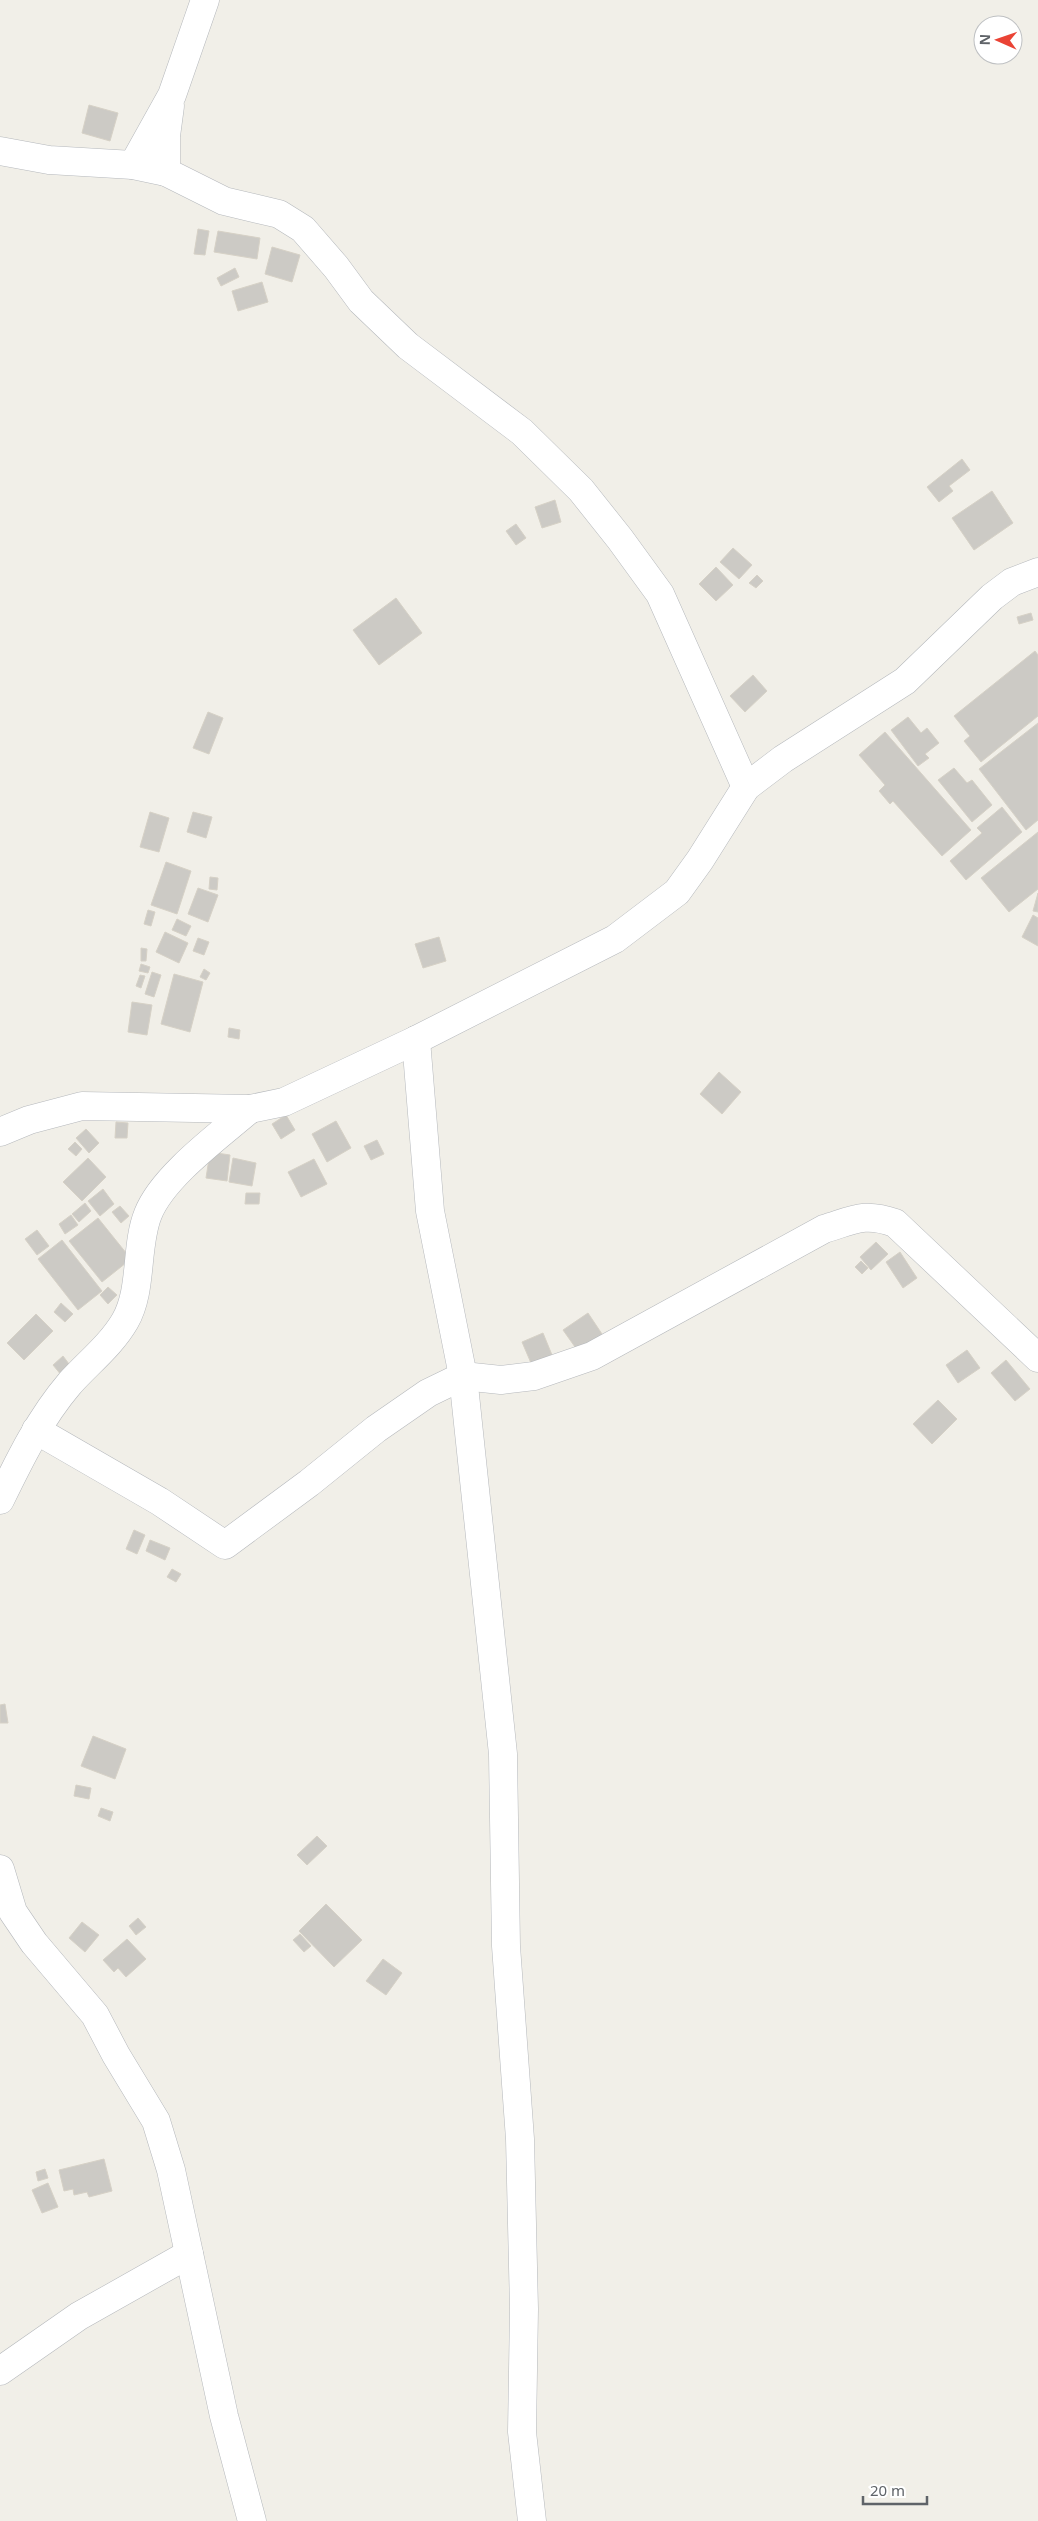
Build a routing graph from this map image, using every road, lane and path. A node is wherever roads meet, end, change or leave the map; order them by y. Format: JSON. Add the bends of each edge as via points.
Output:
{"nodes":[{"id":1,"x":206,"y":0,"type":"edge"},
{"id":2,"x":172,"y":94,"type":"junction"},
{"id":3,"x":0,"y":151,"type":"edge"},
{"id":4,"x":133,"y":165,"type":"junction"},
{"id":5,"x":166,"y":172,"type":"junction"},
{"id":6,"x":1038,"y":572,"type":"edge"},
{"id":7,"x":746,"y":787,"type":"junction"},
{"id":8,"x":416,"y":1040,"type":"junction"},
{"id":9,"x":250,"y":1109,"type":"junction"},
{"id":10,"x":0,"y":1132,"type":"edge"},
{"id":11,"x":1038,"y":1358,"type":"edge"},
{"id":12,"x":463,"y":1376,"type":"junction"},
{"id":13,"x":36,"y":1430,"type":"junction"},
{"id":14,"x":0,"y":1500,"type":"edge"},
{"id":15,"x":0,"y":1869,"type":"edge"},
{"id":16,"x":190,"y":2254,"type":"junction"},
{"id":17,"x":0,"y":2371,"type":"edge"},
{"id":18,"x":252,"y":2521,"type":"edge"},
{"id":19,"x":532,"y":2521,"type":"edge"}],
"edges":[{"from":1,"to":2,"type":"street"},
{"from":2,"to":4,"type":"street"},
{"from":2,"to":5,"type":"street","via":[[166,136]]},
{"from":3,"to":4,"type":"street","via":[[49,160]]},
{"from":4,"to":5,"type":"street"},
{"from":5,"to":7,"type":"street","via":[[224,201],[279,214],[303,230],[336,267],[360,302],[408,346],[522,432],[581,490],[660,594]]},
{"from":6,"to":7,"type":"street","via":[[1012,582],[992,597],[905,681],[783,759]]},
{"from":7,"to":8,"type":"street","via":[[677,892],[615,939]]},
{"from":8,"to":9,"type":"street","via":[[284,1102]]},
{"from":8,"to":12,"type":"street","via":[[430,1211]]},
{"from":9,"to":10,"type":"street","via":[[82,1106],[29,1120]]},
{"from":9,"to":13,"type":"street","via":[[166,1185],[148,1214],[135,1289],[126,1320],[102,1351],[70,1383]]},
{"from":11,"to":12,"type":"street","via":[[895,1223],[876,1217],[860,1218],[824,1229],[592,1356],[534,1376],[501,1380]]},
{"from":12,"to":13,"type":"street","via":[[428,1394],[376,1429],[225,1544],[159,1501]]},
{"from":12,"to":19,"type":"street","via":[[503,1754],[506,1946],[520,2139],[524,2309],[522,2432]]},
{"from":13,"to":14,"type":"street"},
{"from":15,"to":16,"type":"street","via":[[13,1912],[95,2015],[156,2121],[172,2170]]},
{"from":16,"to":17,"type":"street","via":[[80,2316]]},
{"from":16,"to":18,"type":"street","via":[[224,2416]]}]}
